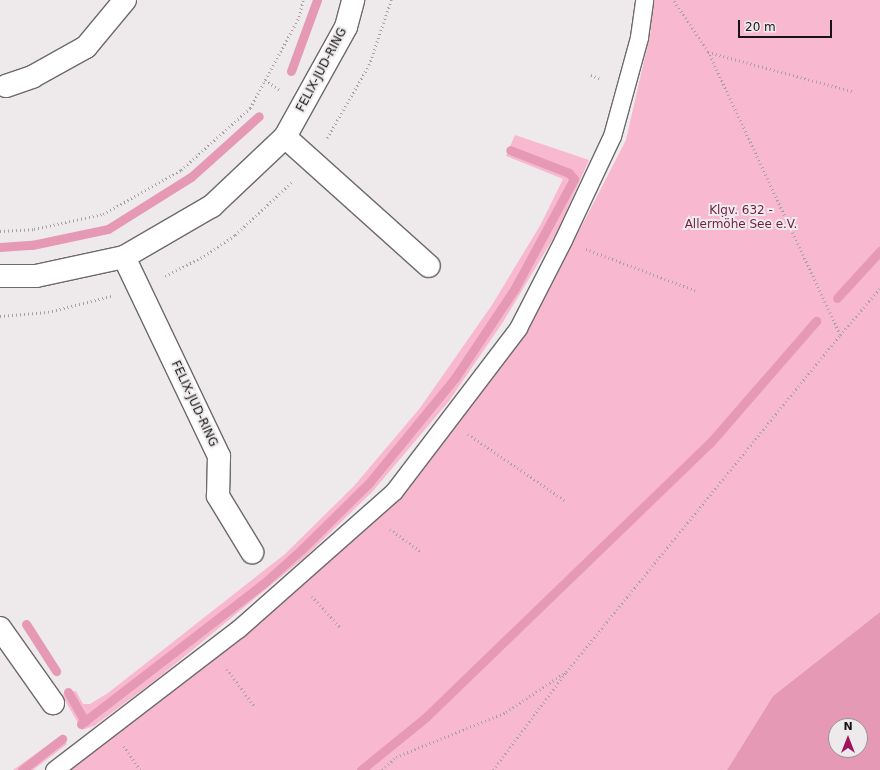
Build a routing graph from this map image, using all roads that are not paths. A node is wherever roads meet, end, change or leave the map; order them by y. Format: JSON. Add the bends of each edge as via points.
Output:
{"nodes":[{"id":1,"x":125,"y":0,"type":"edge"},
{"id":2,"x":353,"y":0,"type":"edge"},
{"id":3,"x":644,"y":0,"type":"edge"},
{"id":4,"x":6,"y":86,"type":"dead end"},
{"id":5,"x":285,"y":137,"type":"junction"},
{"id":6,"x":124,"y":257,"type":"junction"},
{"id":7,"x":429,"y":266,"type":"dead end"},
{"id":8,"x":0,"y":276,"type":"edge"},
{"id":9,"x":252,"y":552,"type":"dead end"},
{"id":10,"x":0,"y":628,"type":"edge"},
{"id":11,"x":53,"y":703,"type":"dead end"},
{"id":12,"x":54,"y":770,"type":"edge"}],
"edges":[{"from":1,"to":4,"type":"street","via":[[86,47],[32,77]]},
{"from":2,"to":5,"type":"street","name":"FELIX-JUD-RING","via":[[346,28]]},
{"from":3,"to":12,"type":"lane","via":[[639,37],[612,136],[563,240],[518,328],[394,491],[212,649]]},
{"from":5,"to":6,"type":"street","name":"FELIX-JUD-RING","via":[[212,206]]},
{"from":5,"to":7,"type":"street"},
{"from":6,"to":8,"type":"street","name":"FELIX-JUD-RING","via":[[36,276]]},
{"from":6,"to":9,"type":"street","name":"FELIX-JUD-RING","via":[[219,456],[218,496]]},
{"from":10,"to":11,"type":"street"}]}
